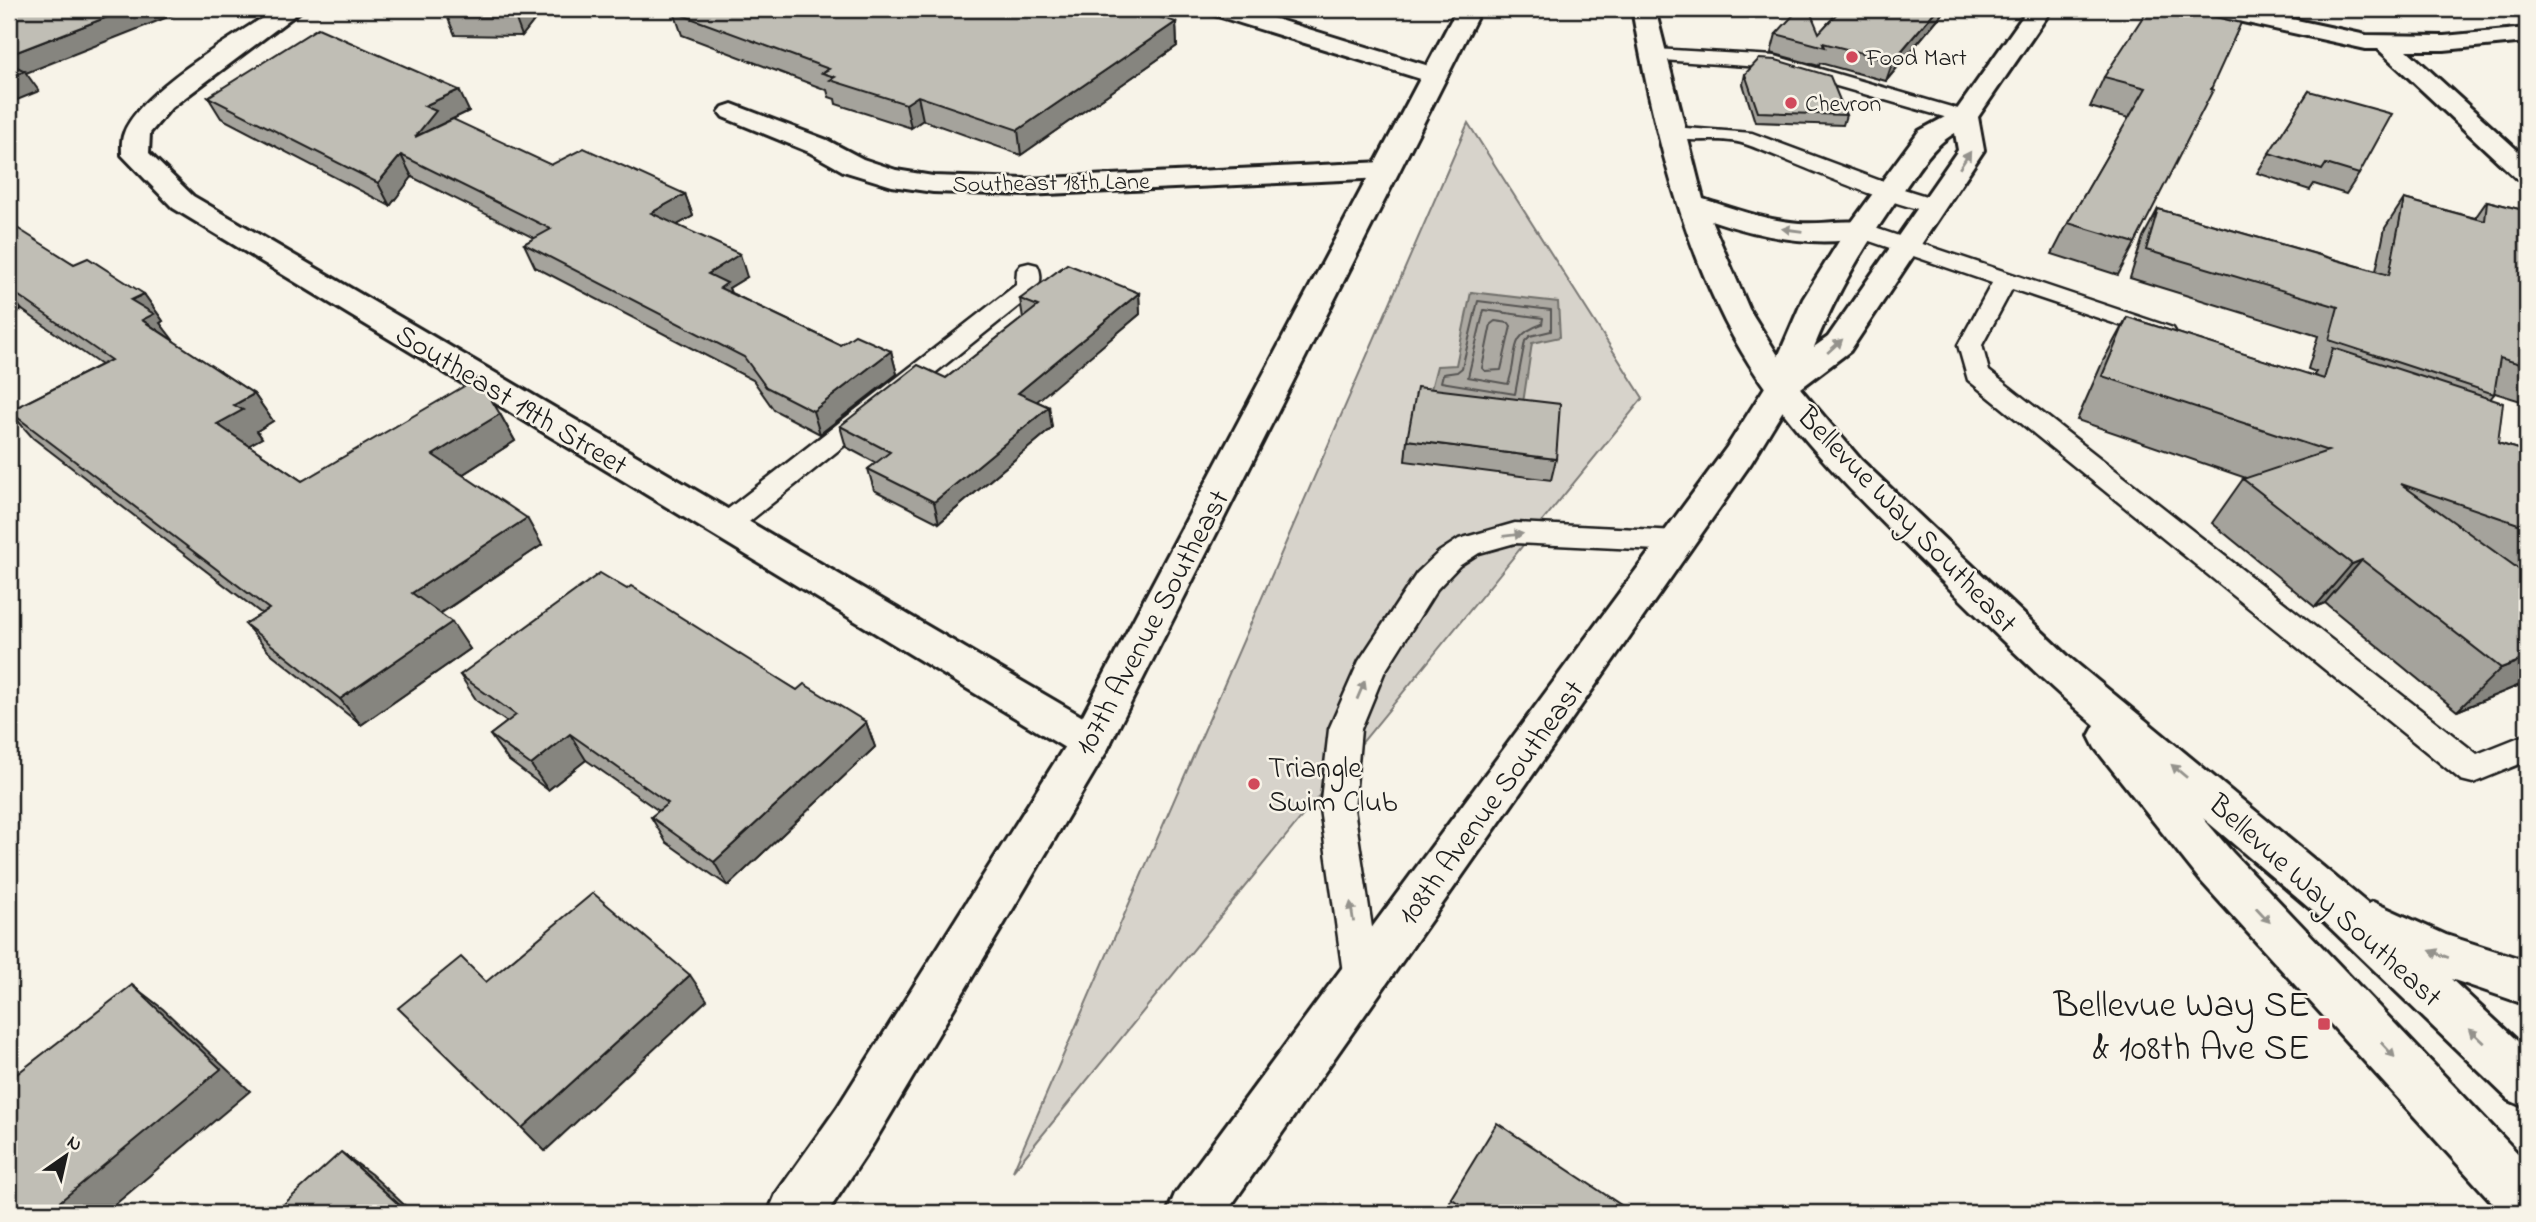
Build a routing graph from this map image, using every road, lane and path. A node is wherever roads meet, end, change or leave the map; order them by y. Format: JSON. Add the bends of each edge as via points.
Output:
{"nodes":[{"id":1,"x":291,"y":9,"type":"edge"},
{"id":2,"x":1219,"y":9,"type":"edge"},
{"id":3,"x":1469,"y":9,"type":"edge"},
{"id":4,"x":1643,"y":9,"type":"edge"},
{"id":5,"x":2040,"y":9,"type":"edge"},
{"id":6,"x":2216,"y":9,"type":"edge"},
{"id":7,"x":2527,"y":35,"type":"edge"},
{"id":8,"x":2386,"y":44,"type":"junction"},
{"id":9,"x":1654,"y":55,"type":"junction"},
{"id":10,"x":1433,"y":75,"type":"junction"},
{"id":11,"x":732,"y":112,"type":"dead end"},
{"id":12,"x":1965,"y":117,"type":"junction"},
{"id":13,"x":1672,"y":133,"type":"junction"},
{"id":14,"x":1384,"y":170,"type":"junction"},
{"id":15,"x":2527,"y":173,"type":"edge"},
{"id":16,"x":1889,"y":192,"type":"junction"},
{"id":17,"x":1689,"y":204,"type":"junction"},
{"id":18,"x":1934,"y":206,"type":"junction"},
{"id":19,"x":1860,"y":230,"type":"junction"},
{"id":20,"x":1908,"y":246,"type":"junction"},
{"id":21,"x":1029,"y":270,"type":"dead end"},
{"id":22,"x":2004,"y":281,"type":"junction"},
{"id":23,"x":2186,"y":340,"type":"edge"},
{"id":24,"x":1781,"y":387,"type":"junction"},
{"id":25,"x":725,"y":526,"type":"junction"},
{"id":26,"x":1678,"y":541,"type":"junction"},
{"id":27,"x":2056,"y":669,"type":"junction"},
{"id":28,"x":1090,"y":742,"type":"junction"},
{"id":29,"x":2527,"y":747,"type":"edge"},
{"id":30,"x":2331,"y":899,"type":"junction"},
{"id":31,"x":1362,"y":980,"type":"junction"},
{"id":32,"x":2527,"y":983,"type":"edge"},
{"id":33,"x":2527,"y":1083,"type":"edge"},
{"id":34,"x":2527,"y":1201,"type":"edge"},
{"id":35,"x":795,"y":1213,"type":"edge"},
{"id":36,"x":1194,"y":1213,"type":"edge"}],
"edges":[{"from":1,"to":25,"type":"street","name":"Southeast 19th Street","via":[[152,111],[136,134],[136,155],[183,202]]},
{"from":2,"to":10,"type":"street"},
{"from":3,"to":10,"type":"street","name":"107th Avenue Southeast"},
{"from":4,"to":9,"type":"street","name":"Bellevue Way Southeast"},
{"from":5,"to":12,"type":"street","name":"108th Avenue Southeast"},
{"from":6,"to":8,"type":"street","via":[[2330,37]]},
{"from":7,"to":8,"type":"street"},
{"from":8,"to":15,"type":"street"},
{"from":9,"to":12,"type":"lane","via":[[1775,62]]},
{"from":9,"to":13,"type":"street","name":"Bellevue Way Southeast"},
{"from":10,"to":14,"type":"street","name":"107th Avenue Southeast"},
{"from":11,"to":14,"type":"street","name":"Southeast 18th Lane","via":[[892,178],[933,184],[1026,187]]},
{"from":12,"to":16,"type":"street","name":"108th Avenue Southeast","via":[[1928,137]]},
{"from":18,"to":12,"type":"street","name":"108th Avenue Southeast","one_way":true,"via":[[1971,150]]},
{"from":13,"to":16,"type":"lane","via":[[1745,137]]},
{"from":13,"to":17,"type":"street","name":"Bellevue Way Southeast"},
{"from":14,"to":28,"type":"street","name":"107th Avenue Southeast"},
{"from":16,"to":18,"type":"lane"},
{"from":16,"to":19,"type":"street","name":"108th Avenue Southeast"},
{"from":19,"to":17,"type":"street","one_way":true,"via":[[1801,232],[1751,224]]},
{"from":17,"to":24,"type":"street","name":"Bellevue Way Southeast","via":[[1734,309]]},
{"from":18,"to":20,"type":"street","name":"108th Avenue Southeast"},
{"from":19,"to":20,"type":"lane"},
{"from":19,"to":24,"type":"street","name":"108th Avenue Southeast","via":[[1818,299]]},
{"from":20,"to":22,"type":"lane"},
{"from":24,"to":20,"type":"street","name":"108th Avenue Southeast","one_way":true,"via":[[1839,344]]},
{"from":21,"to":25,"type":"lane","via":[[1028,286]]},
{"from":22,"to":23,"type":"lane"},
{"from":22,"to":29,"type":"lane","via":[[1970,345],[1977,374],[2473,770]]},
{"from":24,"to":26,"type":"street","name":"108th Avenue Southeast","via":[[1740,455]]},
{"from":24,"to":27,"type":"street","name":"Bellevue Way Southeast","via":[[1849,468]]},
{"from":25,"to":28,"type":"street","name":"Southeast 19th Street"},
{"from":26,"to":31,"type":"street","name":"108th Avenue Southeast"},
{"from":31,"to":26,"type":"lane","one_way":true,"via":[[1337,809],[1345,729],[1370,669],[1427,582],[1469,546],[1515,533]]},
{"from":30,"to":27,"type":"street","name":"Bellevue Way Southeast","one_way":true},
{"from":27,"to":34,"type":"street","name":"Bellevue Way Southeast","one_way":true,"via":[[2216,866]]},
{"from":28,"to":35,"type":"street","name":"107th Avenue Southeast","via":[[855,1126]]},
{"from":32,"to":30,"type":"street","one_way":true,"via":[[2436,953]]},
{"from":33,"to":30,"type":"street","name":"Bellevue Way Southeast","one_way":true},
{"from":31,"to":36,"type":"street","name":"108th Avenue Southeast"}]}
